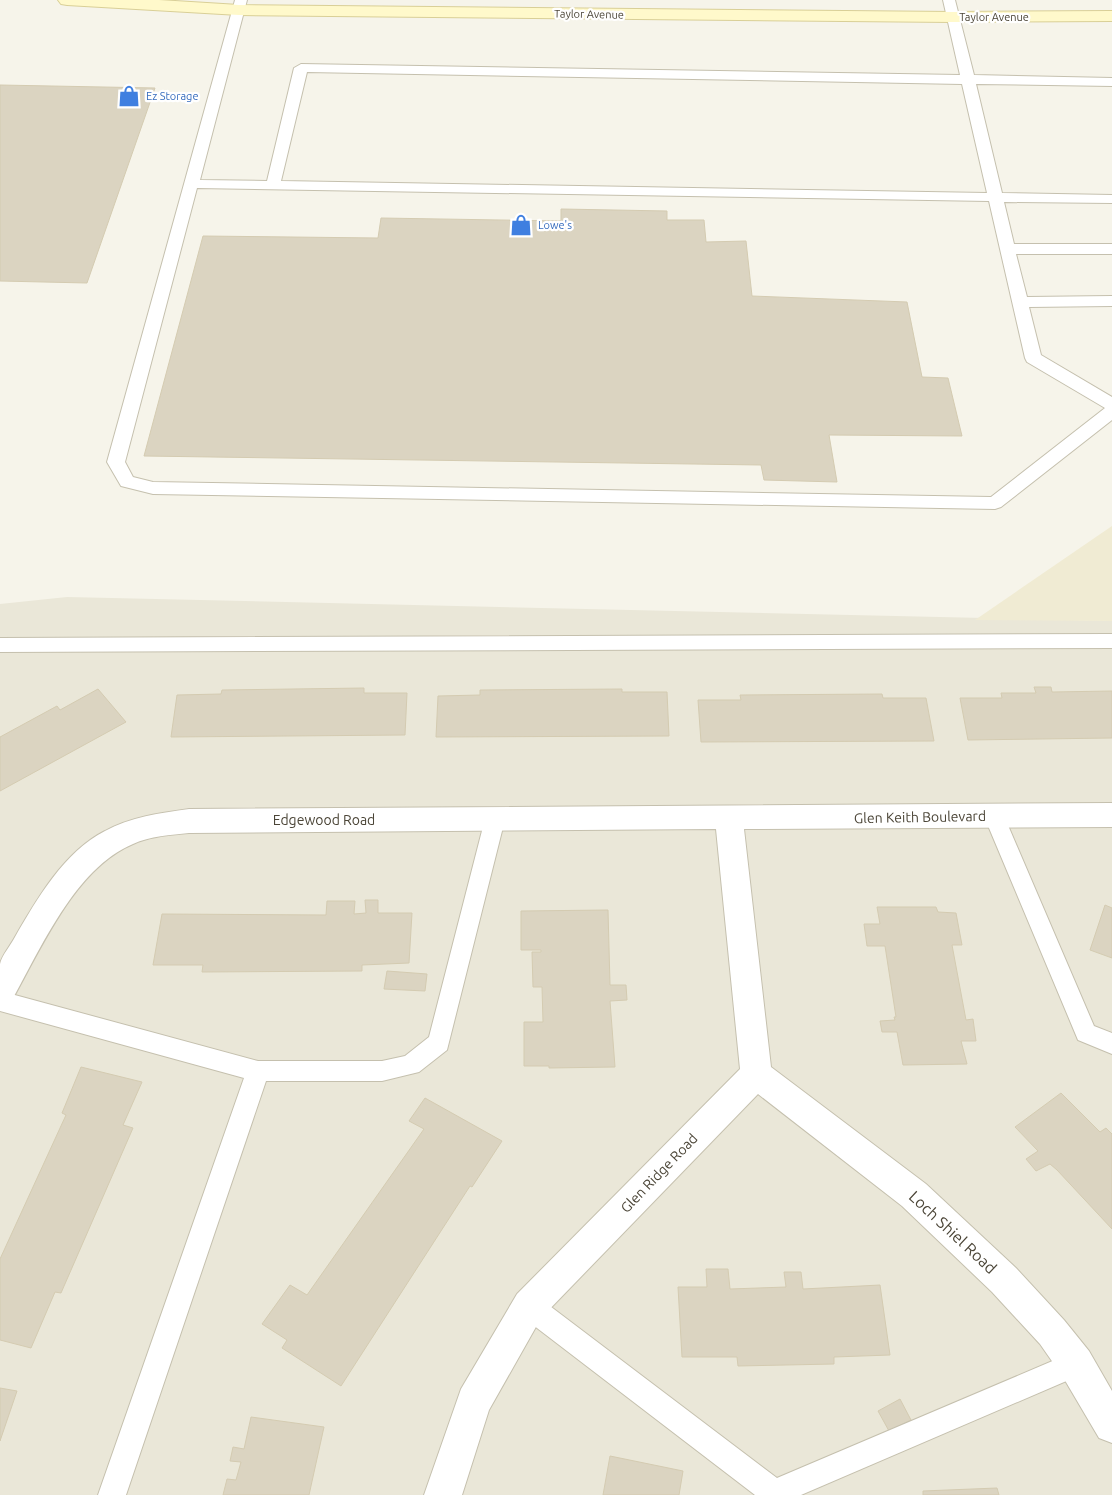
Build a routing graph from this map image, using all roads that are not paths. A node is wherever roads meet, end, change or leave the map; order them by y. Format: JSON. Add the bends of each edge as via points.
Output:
{"nodes":[{"id":1,"x":67,"y":0,"type":"edge"},
{"id":2,"x":240,"y":5,"type":"edge"},
{"id":3,"x":951,"y":9,"type":"edge"},
{"id":4,"x":1112,"y":16,"type":"edge"},
{"id":5,"x":966,"y":79,"type":"junction"},
{"id":6,"x":1112,"y":82,"type":"edge"},
{"id":7,"x":192,"y":184,"type":"junction"},
{"id":8,"x":273,"y":185,"type":"junction"},
{"id":9,"x":996,"y":197,"type":"junction"},
{"id":10,"x":1112,"y":199,"type":"edge"},
{"id":11,"x":1008,"y":249,"type":"junction"},
{"id":12,"x":1112,"y":250,"type":"edge"},
{"id":13,"x":1112,"y":301,"type":"edge"},
{"id":14,"x":1020,"y":302,"type":"junction"},
{"id":15,"x":1112,"y":404,"type":"edge"},
{"id":16,"x":1112,"y":410,"type":"edge"},
{"id":17,"x":1112,"y":641,"type":"edge"},
{"id":18,"x":0,"y":645,"type":"edge"},
{"id":19,"x":1112,"y":815,"type":"edge"},
{"id":20,"x":994,"y":816,"type":"junction"},
{"id":21,"x":495,"y":819,"type":"junction"},
{"id":22,"x":729,"y":819,"type":"junction"},
{"id":23,"x":0,"y":992,"type":"edge"},
{"id":24,"x":0,"y":1001,"type":"edge"},
{"id":25,"x":1112,"y":1044,"type":"edge"},
{"id":26,"x":258,"y":1071,"type":"junction"},
{"id":27,"x":756,"y":1074,"type":"junction"},
{"id":28,"x":529,"y":1306,"type":"junction"},
{"id":29,"x":1076,"y":1364,"type":"junction"},
{"id":30,"x":1112,"y":1425,"type":"edge"},
{"id":31,"x":774,"y":1494,"type":"edge"},
{"id":32,"x":112,"y":1495,"type":"edge"},
{"id":33,"x":443,"y":1495,"type":"edge"}],
"edges":[{"from":1,"to":2,"type":"main road","name":"Taylor Avenue"},
{"from":2,"to":3,"type":"main road","name":"Taylor Avenue"},
{"from":2,"to":7,"type":"lane"},
{"from":3,"to":4,"type":"main road","name":"Taylor Avenue"},
{"from":3,"to":5,"type":"lane"},
{"from":5,"to":6,"type":"lane"},
{"from":5,"to":8,"type":"lane","via":[[301,68]]},
{"from":5,"to":9,"type":"lane"},
{"from":7,"to":8,"type":"lane"},
{"from":7,"to":16,"type":"lane","via":[[116,462],[127,482],[152,488],[995,503]]},
{"from":8,"to":9,"type":"lane"},
{"from":9,"to":10,"type":"lane"},
{"from":9,"to":11,"type":"lane"},
{"from":11,"to":12,"type":"lane"},
{"from":11,"to":14,"type":"lane"},
{"from":13,"to":14,"type":"lane"},
{"from":14,"to":15,"type":"lane","via":[[1033,358]]},
{"from":17,"to":18,"type":"lane"},
{"from":19,"to":20,"type":"street","name":"Glen Keith Boulevard"},
{"from":20,"to":22,"type":"street","name":"Glen Keith Boulevard"},
{"from":20,"to":25,"type":"lane","via":[[1086,1033]]},
{"from":21,"to":22,"type":"street","name":"Edgewood Road"},
{"from":21,"to":23,"type":"street","name":"Edgewood Road","via":[[189,821],[136,831],[105,845],[80,869],[48,909]]},
{"from":21,"to":26,"type":"lane","via":[[439,1043],[411,1065],[382,1072]]},
{"from":22,"to":27,"type":"street"},
{"from":24,"to":26,"type":"lane"},
{"from":26,"to":32,"type":"lane"},
{"from":27,"to":28,"type":"street","name":"Glen Ridge Road"},
{"from":27,"to":29,"type":"street","name":"Loch Shiel Road","via":[[914,1195],[1004,1280],[1052,1332]]},
{"from":28,"to":31,"type":"lane"},
{"from":28,"to":33,"type":"street","name":"Glen Ridge Road","via":[[474,1402]]},
{"from":29,"to":30,"type":"street","name":"Loch Shiel Road"},
{"from":29,"to":31,"type":"lane"}]}
